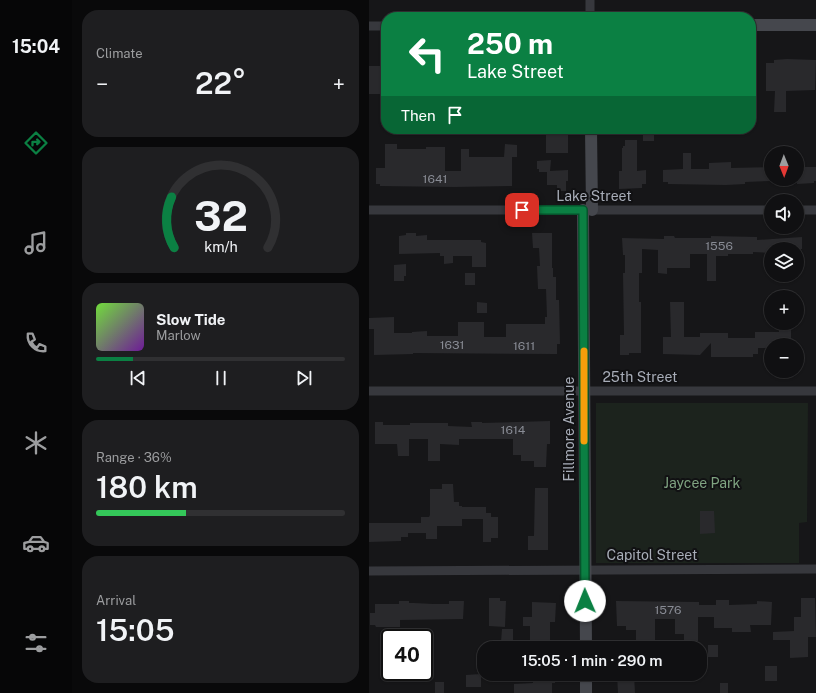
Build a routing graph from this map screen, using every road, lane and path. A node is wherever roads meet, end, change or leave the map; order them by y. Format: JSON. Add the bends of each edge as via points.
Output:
{"nodes":[{"id":1,"x":590,"y":0,"type":"edge"},
{"id":2,"x":590,"y":12,"type":"edge"},
{"id":3,"x":369,"y":26,"type":"edge"},
{"id":4,"x":381,"y":26,"type":"edge"},
{"id":5,"x":756,"y":26,"type":"edge"},
{"id":6,"x":816,"y":26,"type":"edge"},
{"id":7,"x":591,"y":134,"type":"edge"},
{"id":8,"x":369,"y":210,"type":"edge"},
{"id":9,"x":588,"y":210,"type":"junction"},
{"id":10,"x":764,"y":210,"type":"edge"},
{"id":11,"x":804,"y":210,"type":"edge"},
{"id":12,"x":816,"y":210,"type":"edge"},
{"id":13,"x":584,"y":391,"type":"junction"},
{"id":14,"x":816,"y":391,"type":"edge"},
{"id":15,"x":369,"y":392,"type":"edge"},
{"id":16,"x":585,"y":569,"type":"junction"},
{"id":17,"x":816,"y":569,"type":"edge"},
{"id":18,"x":369,"y":571,"type":"edge"},
{"id":19,"x":586,"y":641,"type":"edge"},
{"id":20,"x":586,"y":681,"type":"edge"},
{"id":21,"x":586,"y":693,"type":"edge"}],
"edges":[{"from":1,"to":2,"type":"street"},
{"from":3,"to":4,"type":"street"},
{"from":5,"to":6,"type":"street"},
{"from":7,"to":9,"type":"street","name":"Fillmore Avenue"},
{"from":8,"to":9,"type":"street","name":"Lake Street"},
{"from":9,"to":10,"type":"street","name":"Lake Street"},
{"from":9,"to":13,"type":"street","name":"Fillmore Avenue"},
{"from":11,"to":12,"type":"street"},
{"from":13,"to":14,"type":"street","name":"25th Street"},
{"from":13,"to":15,"type":"street","name":"25th Street"},
{"from":13,"to":16,"type":"street","name":"Fillmore Avenue"},
{"from":16,"to":17,"type":"street","name":"Capitol Street"},
{"from":16,"to":18,"type":"street","name":"Capitol Street"},
{"from":16,"to":19,"type":"street","name":"Fillmore Avenue"},
{"from":20,"to":21,"type":"street"}]}
